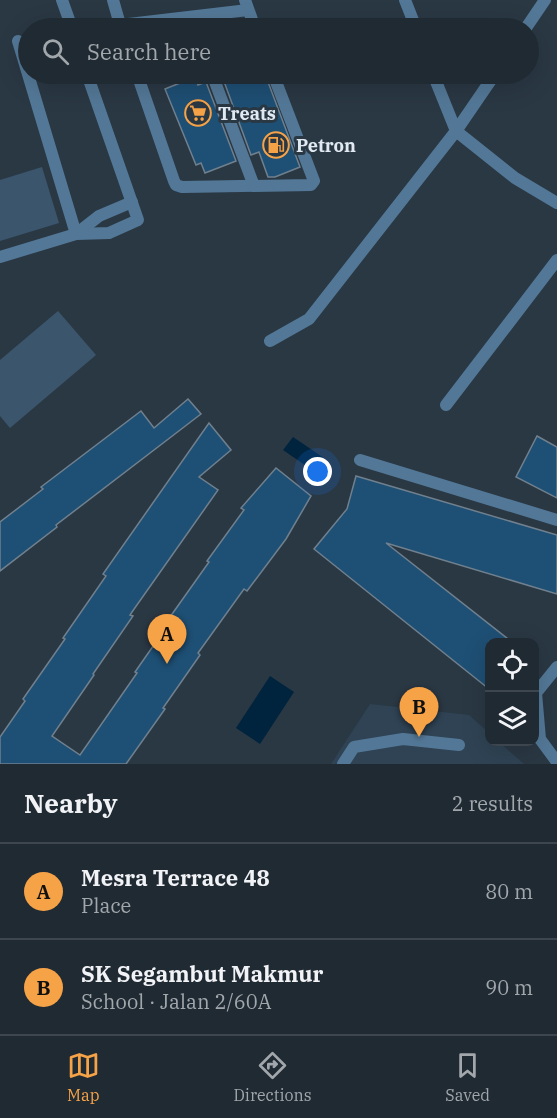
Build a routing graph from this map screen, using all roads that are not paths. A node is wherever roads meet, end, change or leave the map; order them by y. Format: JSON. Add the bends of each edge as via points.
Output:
{"nodes":[{"id":1,"x":62,"y":0,"type":"edge"},
{"id":2,"x":113,"y":0,"type":"edge"},
{"id":3,"x":405,"y":0,"type":"edge"},
{"id":4,"x":545,"y":0,"type":"edge"},
{"id":5,"x":247,"y":5,"type":"edge"},
{"id":6,"x":68,"y":18,"type":"edge"},
{"id":7,"x":118,"y":18,"type":"edge"},
{"id":8,"x":208,"y":18,"type":"edge"},
{"id":9,"x":412,"y":18,"type":"edge"},
{"id":10,"x":533,"y":18,"type":"edge"},
{"id":11,"x":31,"y":84,"type":"edge"},
{"id":12,"x":91,"y":84,"type":"edge"},
{"id":13,"x":140,"y":84,"type":"edge"},
{"id":14,"x":216,"y":84,"type":"edge"},
{"id":15,"x":277,"y":84,"type":"edge"},
{"id":16,"x":438,"y":84,"type":"edge"},
{"id":17,"x":488,"y":84,"type":"edge"},
{"id":18,"x":456,"y":131,"type":"junction"},
{"id":19,"x":254,"y":186,"type":"junction"},
{"id":20,"x":132,"y":202,"type":"junction"},
{"id":21,"x":557,"y":203,"type":"edge"},
{"id":22,"x":76,"y":234,"type":"junction"},
{"id":23,"x":0,"y":257,"type":"edge"},
{"id":24,"x":557,"y":260,"type":"edge"},
{"id":25,"x":270,"y":341,"type":"dead end"},
{"id":26,"x":446,"y":405,"type":"dead end"},
{"id":27,"x":360,"y":460,"type":"dead end"},
{"id":28,"x":557,"y":520,"type":"edge"},
{"id":29,"x":555,"y":670,"type":"edge"},
{"id":30,"x":459,"y":745,"type":"dead end"},
{"id":31,"x":557,"y":762,"type":"edge"},
{"id":32,"x":343,"y":764,"type":"edge"}],
"edges":[{"from":1,"to":6,"type":"street"},
{"from":2,"to":7,"type":"street"},
{"from":3,"to":9,"type":"street"},
{"from":4,"to":10,"type":"street"},
{"from":5,"to":8,"type":"street"},
{"from":11,"to":22,"type":"street"},
{"from":12,"to":20,"type":"street"},
{"from":13,"to":19,"type":"street","via":[[176,185]]},
{"from":14,"to":19,"type":"street"},
{"from":15,"to":19,"type":"street","via":[[314,182]]},
{"from":16,"to":18,"type":"street"},
{"from":17,"to":18,"type":"street"},
{"from":18,"to":21,"type":"street","via":[[515,178]]},
{"from":18,"to":25,"type":"street","via":[[309,319]]},
{"from":20,"to":22,"type":"street","via":[[99,216]]},
{"from":20,"to":22,"type":"street","via":[[138,220],[109,233]]},
{"from":22,"to":23,"type":"street"},
{"from":24,"to":26,"type":"street"},
{"from":27,"to":28,"type":"street"},
{"from":29,"to":31,"type":"street","via":[[536,693],[540,739]]},
{"from":30,"to":32,"type":"street","via":[[403,739],[364,745],[354,747]]}]}
